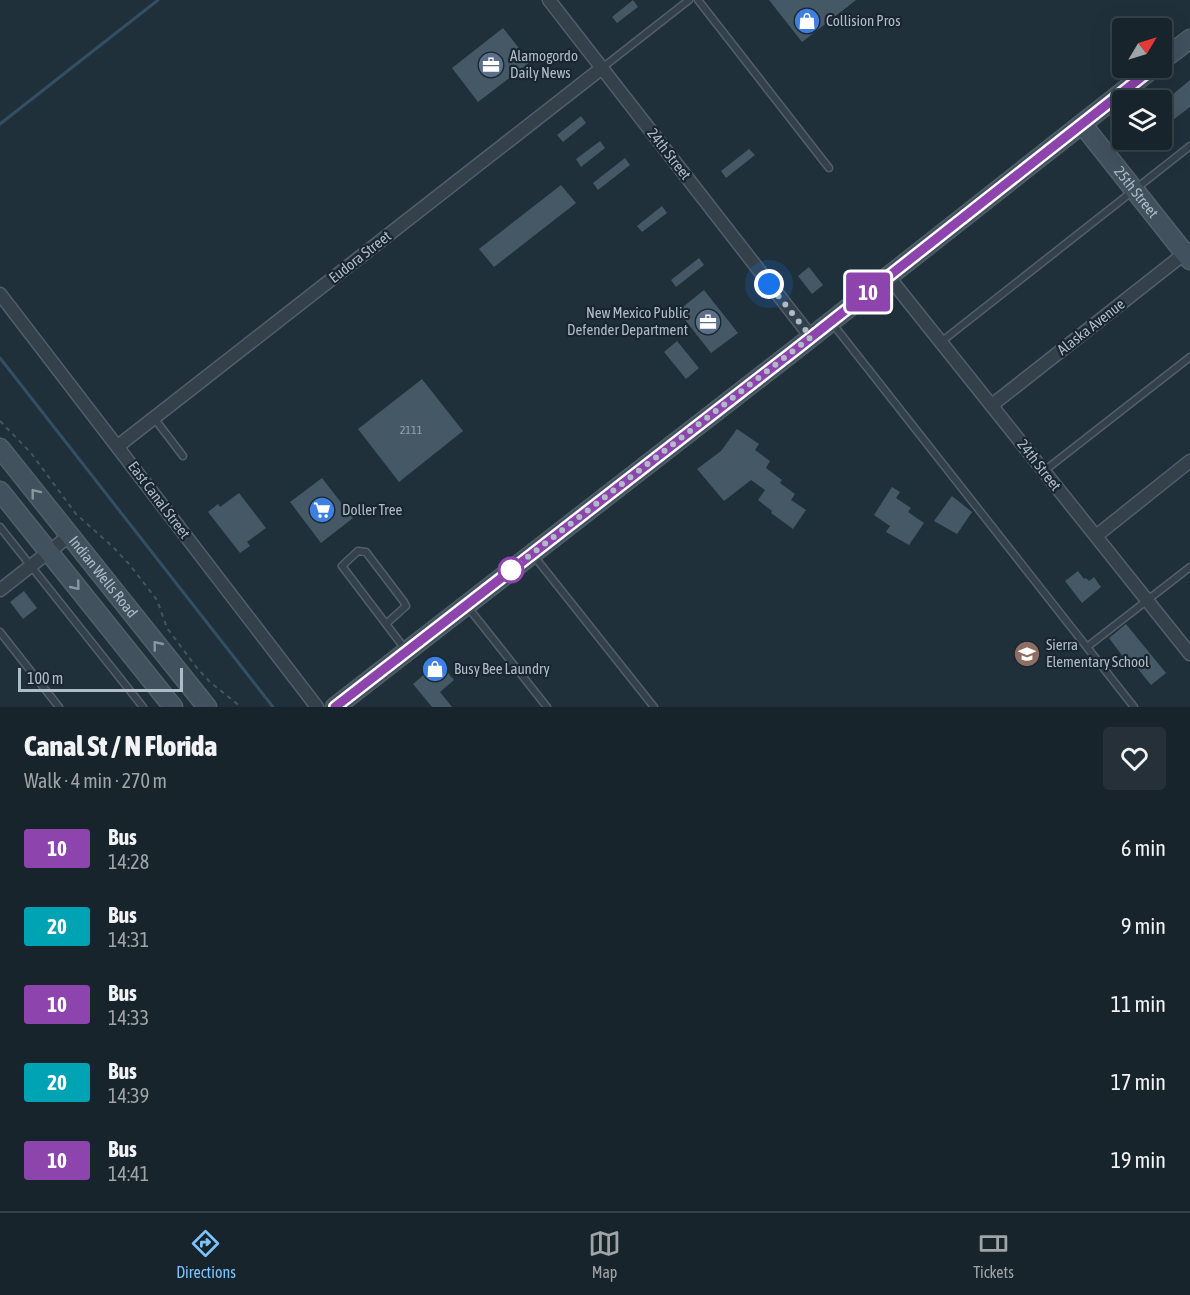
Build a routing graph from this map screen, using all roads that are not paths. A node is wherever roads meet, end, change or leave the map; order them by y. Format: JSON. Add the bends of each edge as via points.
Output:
{"nodes":[{"id":1,"x":549,"y":0,"type":"edge"},
{"id":2,"x":689,"y":0,"type":"edge"},
{"id":3,"x":698,"y":0,"type":"edge"},
{"id":4,"x":1190,"y":39,"type":"edge"},
{"id":5,"x":1172,"y":53,"type":"edge"},
{"id":6,"x":602,"y":68,"type":"junction"},
{"id":7,"x":1140,"y":78,"type":"edge"},
{"id":8,"x":1082,"y":124,"type":"junction"},
{"id":9,"x":1190,"y":146,"type":"edge"},
{"id":10,"x":829,"y":168,"type":"dead end"},
{"id":11,"x":1134,"y":190,"type":"junction"},
{"id":12,"x":1188,"y":254,"type":"edge"},
{"id":13,"x":888,"y":276,"type":"junction"},
{"id":14,"x":0,"y":294,"type":"edge"},
{"id":15,"x":831,"y":321,"type":"junction"},
{"id":16,"x":811,"y":337,"type":"junction"},
{"id":17,"x":940,"y":342,"type":"junction"},
{"id":18,"x":1190,"y":357,"type":"edge"},
{"id":19,"x":992,"y":405,"type":"junction"},
{"id":20,"x":154,"y":418,"type":"junction"},
{"id":21,"x":118,"y":446,"type":"junction"},
{"id":22,"x":0,"y":448,"type":"edge"},
{"id":23,"x":183,"y":456,"type":"dead end"},
{"id":24,"x":1190,"y":461,"type":"edge"},
{"id":25,"x":1044,"y":471,"type":"junction"},
{"id":26,"x":0,"y":491,"type":"edge"},
{"id":27,"x":0,"y":528,"type":"edge"},
{"id":28,"x":69,"y":536,"type":"junction"},
{"id":29,"x":1096,"y":536,"type":"junction"},
{"id":30,"x":49,"y":553,"type":"junction"},
{"id":31,"x":532,"y":553,"type":"junction"},
{"id":32,"x":30,"y":566,"type":"junction"},
{"id":33,"x":1190,"y":567,"type":"edge"},
{"id":34,"x":0,"y":590,"type":"edge"},
{"id":35,"x":1147,"y":601,"type":"junction"},
{"id":36,"x":467,"y":605,"type":"junction"},
{"id":37,"x":386,"y":624,"type":"junction"},
{"id":38,"x":0,"y":632,"type":"edge"},
{"id":39,"x":1087,"y":647,"type":"junction"},
{"id":40,"x":407,"y":651,"type":"junction"},
{"id":41,"x":1190,"y":654,"type":"edge"},
{"id":42,"x":59,"y":707,"type":"edge"},
{"id":43,"x":142,"y":707,"type":"edge"},
{"id":44,"x":173,"y":707,"type":"edge"},
{"id":45,"x":207,"y":707,"type":"edge"},
{"id":46,"x":317,"y":707,"type":"edge"},
{"id":47,"x":335,"y":707,"type":"edge"},
{"id":48,"x":547,"y":707,"type":"edge"},
{"id":49,"x":654,"y":707,"type":"edge"},
{"id":50,"x":1134,"y":707,"type":"edge"}],
"edges":[{"from":1,"to":6,"type":"street","name":"24th Street"},
{"from":2,"to":6,"type":"lane"},
{"from":3,"to":10,"type":"lane"},
{"from":4,"to":5,"type":"main road"},
{"from":6,"to":16,"type":"street","name":"24th Street"},
{"from":6,"to":20,"type":"street","name":"Eudora Street"},
{"from":7,"to":8,"type":"main road"},
{"from":8,"to":11,"type":"main road","name":"25th Street"},
{"from":8,"to":13,"type":"main road"},
{"from":9,"to":11,"type":"lane"},
{"from":11,"to":12,"type":"main road","name":"25th Street"},
{"from":11,"to":17,"type":"lane"},
{"from":12,"to":19,"type":"street","name":"Alaska Avenue"},
{"from":13,"to":15,"type":"main road"},
{"from":13,"to":17,"type":"street","name":"24th Street"},
{"from":14,"to":21,"type":"street","name":"East Canal Street"},
{"from":15,"to":16,"type":"main road"},
{"from":15,"to":39,"type":"lane"},
{"from":16,"to":31,"type":"main road"},
{"from":17,"to":19,"type":"street","name":"24th Street"},
{"from":18,"to":25,"type":"lane"},
{"from":19,"to":25,"type":"street","name":"24th Street"},
{"from":20,"to":21,"type":"street","name":"Eudora Street"},
{"from":20,"to":23,"type":"lane"},
{"from":21,"to":46,"type":"street","name":"East Canal Street"},
{"from":28,"to":22,"type":"main road","name":"Indian Wells Road","one_way":true},
{"from":24,"to":29,"type":"street"},
{"from":25,"to":29,"type":"street","name":"24th Street"},
{"from":26,"to":30,"type":"main road","name":"Indian Wells Road"},
{"from":27,"to":32,"type":"lane"},
{"from":28,"to":30,"type":"street"},
{"from":45,"to":28,"type":"main road","name":"Indian Wells Road","one_way":true},
{"from":29,"to":35,"type":"street","name":"24th Street"},
{"from":30,"to":32,"type":"street"},
{"from":30,"to":44,"type":"main road","name":"Indian Wells Road","one_way":true},
{"from":31,"to":36,"type":"main road"},
{"from":31,"to":49,"type":"lane"},
{"from":32,"to":34,"type":"street"},
{"from":32,"to":43,"type":"lane"},
{"from":33,"to":35,"type":"lane"},
{"from":35,"to":39,"type":"lane"},
{"from":35,"to":41,"type":"street","name":"24th Street"},
{"from":36,"to":40,"type":"main road"},
{"from":36,"to":48,"type":"lane"},
{"from":37,"to":37,"type":"lane","via":[[406,606],[366,552],[358,551],[342,566]]},
{"from":37,"to":40,"type":"lane"},
{"from":38,"to":42,"type":"lane"},
{"from":39,"to":50,"type":"lane"},
{"from":40,"to":47,"type":"main road"}]}
